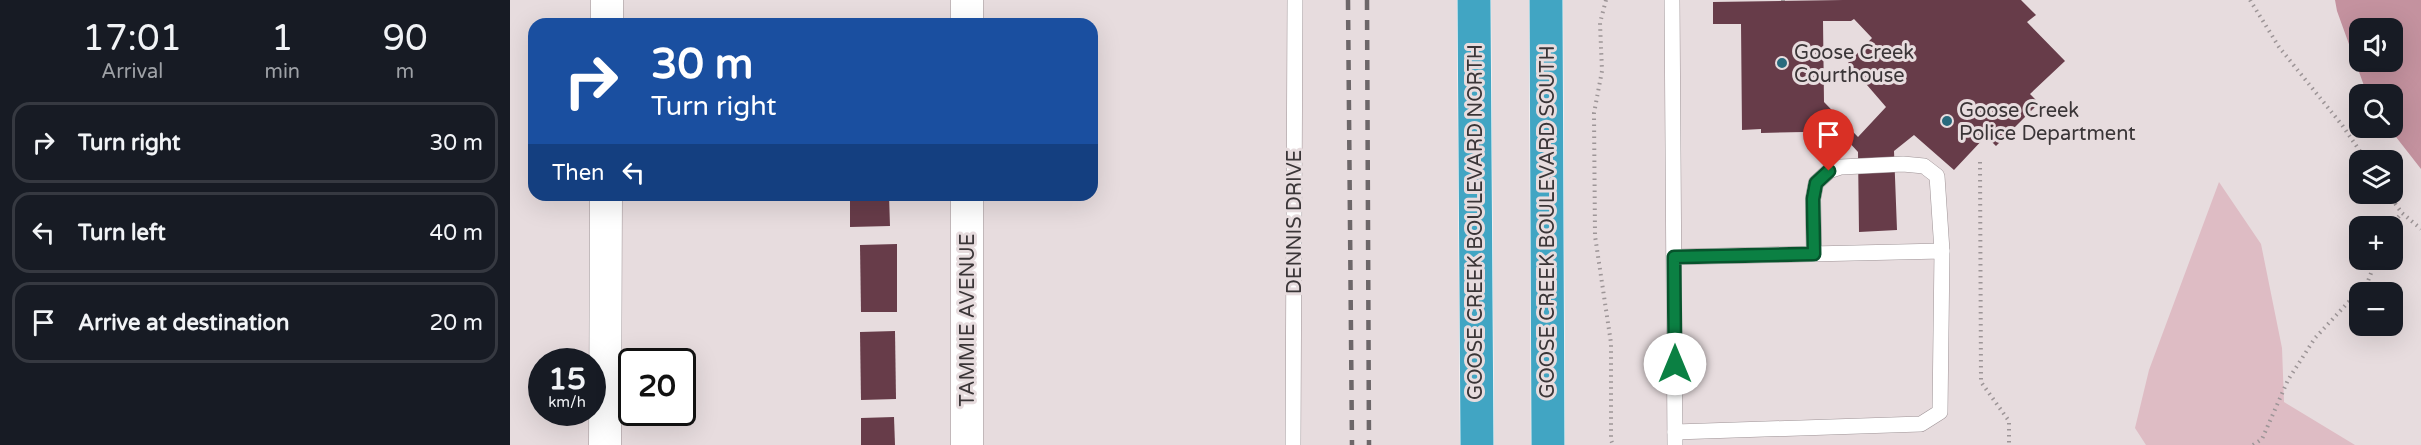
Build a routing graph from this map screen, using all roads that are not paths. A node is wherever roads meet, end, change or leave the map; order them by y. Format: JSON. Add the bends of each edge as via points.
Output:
{"nodes":[{"id":1,"x":607,"y":0,"type":"edge"},
{"id":2,"x":967,"y":0,"type":"edge"},
{"id":3,"x":1295,"y":0,"type":"edge"},
{"id":4,"x":1474,"y":0,"type":"edge"},
{"id":5,"x":1546,"y":0,"type":"edge"},
{"id":6,"x":1672,"y":0,"type":"edge"},
{"id":7,"x":607,"y":18,"type":"edge"},
{"id":8,"x":967,"y":18,"type":"edge"},
{"id":9,"x":606,"y":201,"type":"edge"},
{"id":10,"x":967,"y":201,"type":"edge"},
{"id":11,"x":1942,"y":251,"type":"junction"},
{"id":12,"x":1814,"y":254,"type":"junction"},
{"id":13,"x":1674,"y":257,"type":"junction"},
{"id":14,"x":1675,"y":439,"type":"edge"},
{"id":15,"x":605,"y":445,"type":"edge"},
{"id":16,"x":967,"y":445,"type":"edge"},
{"id":17,"x":1293,"y":445,"type":"edge"},
{"id":18,"x":1477,"y":445,"type":"edge"},
{"id":19,"x":1548,"y":445,"type":"edge"}],
"edges":[{"from":1,"to":7,"type":"street"},
{"from":2,"to":8,"type":"street"},
{"from":3,"to":17,"type":"lane","name":"DENNIS DRIVE"},
{"from":4,"to":18,"type":"highway","name":"GOOSE CREEK BOULEVARD NORTH"},
{"from":5,"to":19,"type":"highway","name":"GOOSE CREEK BOULEVARD SOUTH"},
{"from":6,"to":13,"type":"lane"},
{"from":9,"to":15,"type":"street"},
{"from":10,"to":16,"type":"street","name":"TAMMIE AVENUE"},
{"from":11,"to":12,"type":"lane"},
{"from":11,"to":12,"type":"lane","via":[[1937,176],[1924,166],[1903,164],[1840,166],[1816,183]]},
{"from":11,"to":14,"type":"lane","via":[[1940,411],[1921,424]]},
{"from":12,"to":13,"type":"lane"},
{"from":13,"to":14,"type":"lane"}]}
